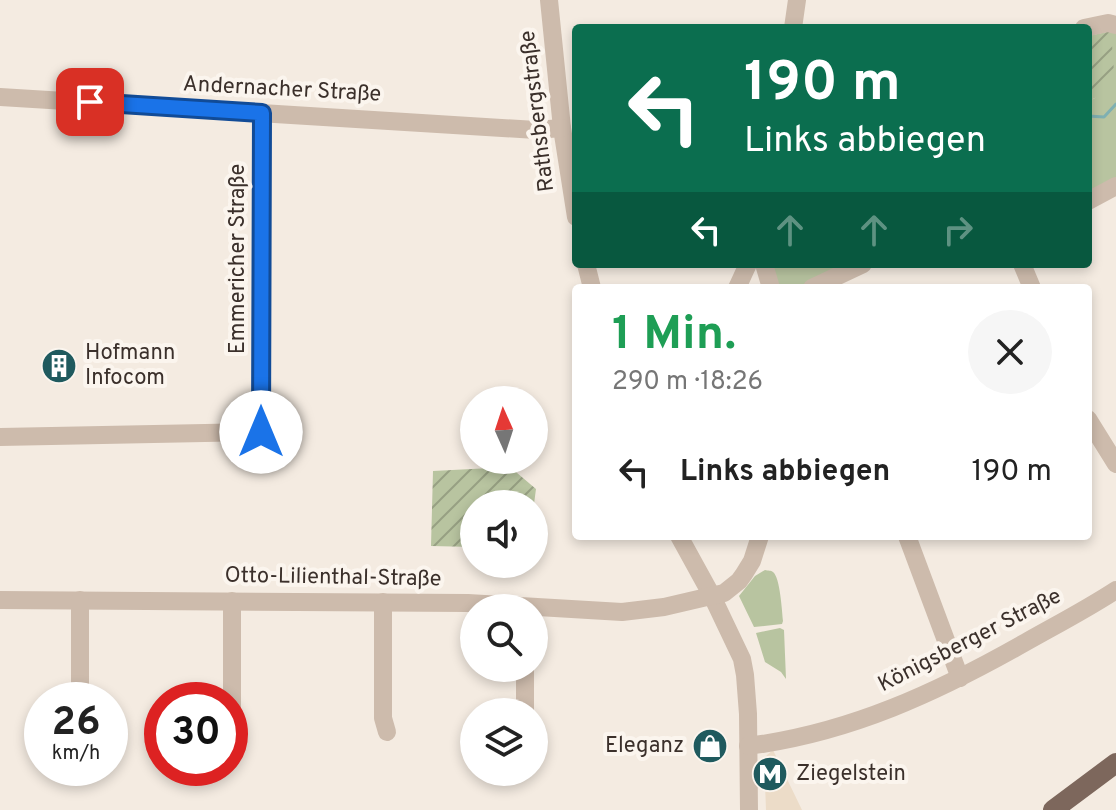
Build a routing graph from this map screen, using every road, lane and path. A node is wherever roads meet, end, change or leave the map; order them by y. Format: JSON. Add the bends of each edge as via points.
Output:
{"nodes":[{"id":1,"x":549,"y":0,"type":"edge"},
{"id":2,"x":797,"y":0,"type":"edge"},
{"id":3,"x":1113,"y":22,"type":"edge"},
{"id":4,"x":794,"y":24,"type":"edge"},
{"id":5,"x":1092,"y":26,"type":"edge"},
{"id":6,"x":0,"y":97,"type":"edge"},
{"id":7,"x":262,"y":113,"type":"junction"},
{"id":8,"x":562,"y":128,"type":"junction"},
{"id":9,"x":1116,"y":186,"type":"edge"},
{"id":10,"x":572,"y":192,"type":"edge"},
{"id":11,"x":1092,"y":199,"type":"edge"},
{"id":12,"x":855,"y":268,"type":"edge"},
{"id":13,"x":822,"y":284,"type":"edge"},
{"id":14,"x":1092,"y":425,"type":"edge"},
{"id":15,"x":0,"y":437,"type":"edge"},
{"id":16,"x":1116,"y":464,"type":"edge"},
{"id":17,"x":681,"y":540,"type":"edge"},
{"id":18,"x":759,"y":540,"type":"edge"},
{"id":19,"x":908,"y":540,"type":"edge"},
{"id":20,"x":1116,"y":590,"type":"edge"},
{"id":21,"x":712,"y":596,"type":"junction"},
{"id":22,"x":0,"y":600,"type":"edge"},
{"id":23,"x":80,"y":600,"type":"junction"},
{"id":24,"x":232,"y":601,"type":"junction"},
{"id":25,"x":383,"y":602,"type":"junction"},
{"id":26,"x":460,"y":605,"type":"edge"},
{"id":27,"x":548,"y":608,"type":"edge"},
{"id":28,"x":960,"y":678,"type":"junction"},
{"id":29,"x":80,"y":682,"type":"edge"},
{"id":30,"x":232,"y":682,"type":"edge"},
{"id":31,"x":387,"y":732,"type":"dead end"},
{"id":32,"x":748,"y":746,"type":"junction"},
{"id":33,"x":1116,"y":763,"type":"edge"},
{"id":34,"x":749,"y":810,"type":"edge"},
{"id":35,"x":1053,"y":810,"type":"edge"}],
"edges":[{"from":1,"to":8,"type":"street","name":"Rathsbergstraße"},
{"from":2,"to":4,"type":"street"},
{"from":3,"to":5,"type":"street"},
{"from":6,"to":7,"type":"street","name":"Andernacher Straße"},
{"from":7,"to":8,"type":"street","name":"Andernacher Straße"},
{"from":7,"to":15,"type":"street","name":"Emmericher Straße","via":[[261,432]]},
{"from":8,"to":10,"type":"street","name":"Rathsbergstraße"},
{"from":9,"to":11,"type":"street"},
{"from":12,"to":13,"type":"street"},
{"from":14,"to":16,"type":"street"},
{"from":17,"to":21,"type":"street"},
{"from":18,"to":21,"type":"street","via":[[739,581]]},
{"from":19,"to":28,"type":"street"},
{"from":20,"to":28,"type":"street","name":"Königsberger Straße"},
{"from":21,"to":27,"type":"street","name":"Otto-Lilienthal-Straße","via":[[622,612]]},
{"from":21,"to":32,"type":"street","via":[[744,667]]},
{"from":22,"to":23,"type":"street","name":"Otto-Lilienthal-Straße"},
{"from":23,"to":24,"type":"street","name":"Otto-Lilienthal-Straße"},
{"from":23,"to":29,"type":"street"},
{"from":24,"to":25,"type":"street","name":"Otto-Lilienthal-Straße"},
{"from":24,"to":30,"type":"street"},
{"from":25,"to":26,"type":"street","name":"Otto-Lilienthal-Straße"},
{"from":25,"to":31,"type":"street"},
{"from":28,"to":32,"type":"street","name":"Königsberger Straße","via":[[864,720]]},
{"from":32,"to":34,"type":"street"},
{"from":33,"to":35,"type":"main road"}]}
